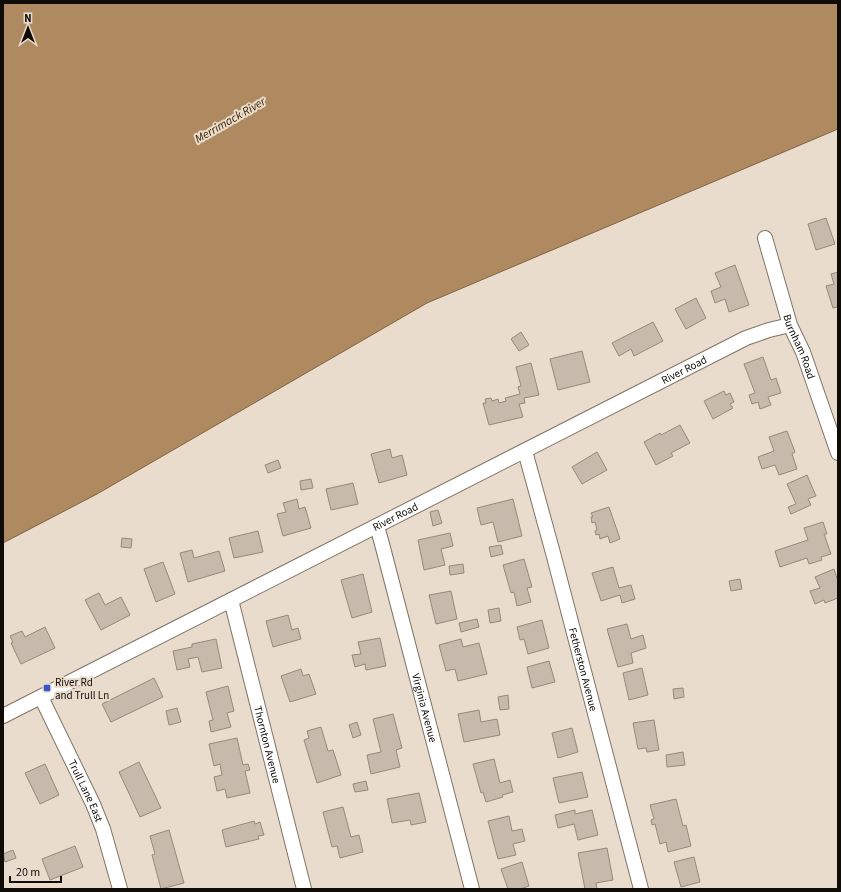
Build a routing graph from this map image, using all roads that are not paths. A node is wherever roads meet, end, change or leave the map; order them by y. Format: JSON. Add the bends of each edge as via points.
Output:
{"nodes":[{"id":1,"x":765,"y":238,"type":"dead end"},
{"id":2,"x":790,"y":325,"type":"junction"},
{"id":3,"x":525,"y":450,"type":"junction"},
{"id":4,"x":838,"y":453,"type":"edge"},
{"id":5,"x":376,"y":526,"type":"junction"},
{"id":6,"x":231,"y":600,"type":"junction"},
{"id":7,"x":41,"y":697,"type":"junction"},
{"id":8,"x":3,"y":716,"type":"edge"},
{"id":9,"x":120,"y":889,"type":"edge"},
{"id":10,"x":304,"y":889,"type":"edge"},
{"id":11,"x":472,"y":889,"type":"edge"},
{"id":12,"x":641,"y":889,"type":"edge"}],
"edges":[{"from":1,"to":2,"type":"street","name":"Burnham Road"},
{"from":2,"to":3,"type":"street","name":"River Road","via":[[746,338]]},
{"from":2,"to":4,"type":"street","name":"Burnham Road","via":[[803,352]]},
{"from":3,"to":5,"type":"street","name":"River Road"},
{"from":3,"to":12,"type":"street","name":"Fetherston Avenue"},
{"from":5,"to":6,"type":"street","name":"River Road"},
{"from":5,"to":11,"type":"street","name":"Virginia Avenue"},
{"from":6,"to":7,"type":"street","name":"River Road"},
{"from":6,"to":10,"type":"street","name":"Thornton Avenue"},
{"from":7,"to":8,"type":"street","name":"River Road"},
{"from":7,"to":9,"type":"street","name":"Trull Lane East","via":[[98,816]]}]}
